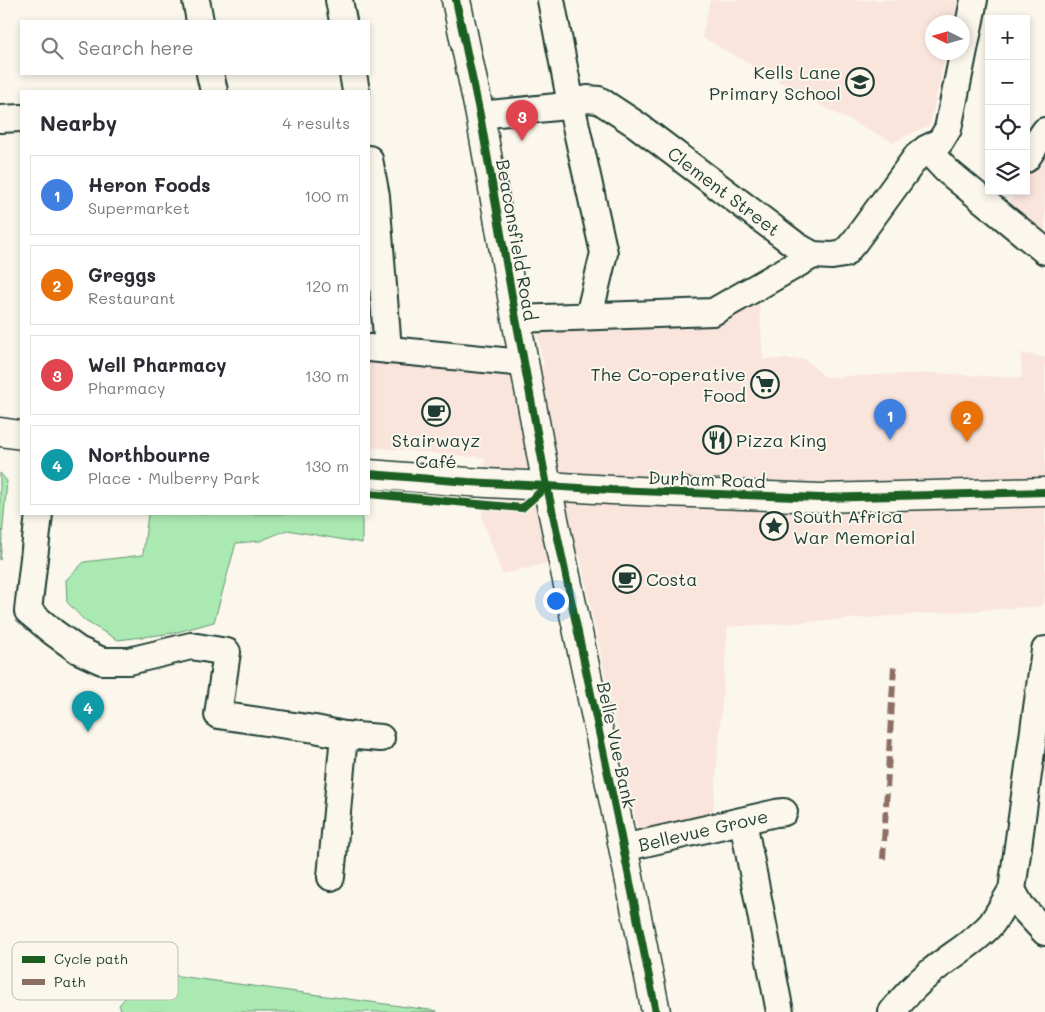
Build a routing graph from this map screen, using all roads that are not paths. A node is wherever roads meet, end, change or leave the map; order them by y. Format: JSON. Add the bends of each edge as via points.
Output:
{"nodes":[{"id":1,"x":196,"y":0,"type":"edge"},
{"id":2,"x":338,"y":0,"type":"edge"},
{"id":3,"x":456,"y":0,"type":"edge"},
{"id":4,"x":551,"y":0,"type":"edge"},
{"id":5,"x":974,"y":0,"type":"edge"},
{"id":6,"x":200,"y":20,"type":"edge"},
{"id":7,"x":343,"y":20,"type":"edge"},
{"id":8,"x":210,"y":75,"type":"edge"},
{"id":9,"x":352,"y":75,"type":"edge"},
{"id":10,"x":214,"y":90,"type":"edge"},
{"id":11,"x":356,"y":90,"type":"edge"},
{"id":12,"x":571,"y":104,"type":"junction"},
{"id":13,"x":480,"y":115,"type":"junction"},
{"id":14,"x":20,"y":118,"type":"edge"},
{"id":15,"x":0,"y":119,"type":"edge"},
{"id":16,"x":1045,"y":131,"type":"edge"},
{"id":17,"x":926,"y":149,"type":"junction"},
{"id":18,"x":1030,"y":153,"type":"edge"},
{"id":19,"x":370,"y":165,"type":"edge"},
{"id":20,"x":999,"y":200,"type":"edge"},
{"id":21,"x":1045,"y":251,"type":"edge"},
{"id":22,"x":813,"y":255,"type":"junction"},
{"id":23,"x":588,"y":316,"type":"junction"},
{"id":24,"x":516,"y":319,"type":"junction"},
{"id":25,"x":378,"y":349,"type":"edge"},
{"id":26,"x":524,"y":363,"type":"junction"},
{"id":27,"x":0,"y":432,"type":"edge"},
{"id":28,"x":20,"y":435,"type":"edge"},
{"id":29,"x":370,"y":474,"type":"edge"},
{"id":30,"x":547,"y":486,"type":"junction"},
{"id":31,"x":1045,"y":492,"type":"edge"},
{"id":32,"x":39,"y":515,"type":"edge"},
{"id":33,"x":1045,"y":650,"type":"edge"},
{"id":34,"x":344,"y":735,"type":"junction"},
{"id":35,"x":381,"y":738,"type":"dead end"},
{"id":36,"x":784,"y":812,"type":"dead end"},
{"id":37,"x":743,"y":821,"type":"junction"},
{"id":38,"x":623,"y":848,"type":"junction"},
{"id":39,"x":331,"y":877,"type":"dead end"},
{"id":40,"x":1012,"y":890,"type":"junction"},
{"id":41,"x":1045,"y":932,"type":"edge"},
{"id":42,"x":656,"y":1012,"type":"edge"},
{"id":43,"x":780,"y":1012,"type":"edge"},
{"id":44,"x":892,"y":1012,"type":"edge"}],
"edges":[{"from":1,"to":6,"type":"street"},
{"from":2,"to":7,"type":"street"},
{"from":3,"to":13,"type":"street","name":"Beaconsfield Road"},
{"from":4,"to":12,"type":"street"},
{"from":5,"to":17,"type":"street","via":[[948,129],[940,142]]},
{"from":8,"to":10,"type":"street"},
{"from":9,"to":11,"type":"street"},
{"from":12,"to":13,"type":"street","name":"Clement Street"},
{"from":12,"to":22,"type":"street","name":"Clement Street","via":[[587,99],[599,100],[609,106]]},
{"from":12,"to":23,"type":"street","via":[[604,253]]},
{"from":13,"to":24,"type":"street","name":"Beaconsfield Road"},
{"from":14,"to":15,"type":"street"},
{"from":16,"to":18,"type":"street"},
{"from":17,"to":20,"type":"street","via":[[946,170]]},
{"from":17,"to":22,"type":"street","via":[[917,156],[844,254]]},
{"from":19,"to":25,"type":"street","via":[[376,196]]},
{"from":20,"to":21,"type":"street"},
{"from":22,"to":23,"type":"street","via":[[713,312]]},
{"from":23,"to":24,"type":"street"},
{"from":24,"to":26,"type":"street","name":"Beaconsfield Road"},
{"from":25,"to":26,"type":"street"},
{"from":26,"to":30,"type":"street","name":"Beaconsfield Road"},
{"from":27,"to":28,"type":"street"},
{"from":29,"to":30,"type":"street","name":"Durham Road"},
{"from":30,"to":31,"type":"street","name":"Durham Road","via":[[821,498]]},
{"from":30,"to":38,"type":"street","name":"Belle Vue Bank"},
{"from":32,"to":34,"type":"street","via":[[28,611],[53,632],[78,650],[102,661],[129,662],[191,646],[227,652],[218,715]]},
{"from":33,"to":40,"type":"street"},
{"from":34,"to":35,"type":"street"},
{"from":34,"to":39,"type":"street"},
{"from":36,"to":37,"type":"street","name":"Bellevue Grove"},
{"from":37,"to":38,"type":"street","name":"Bellevue Grove"},
{"from":37,"to":43,"type":"street"},
{"from":38,"to":42,"type":"street","name":"Belle Vue Bank"},
{"from":40,"to":41,"type":"street","via":[[1021,906]]},
{"from":40,"to":44,"type":"street","via":[[991,923],[920,981]]}]}
